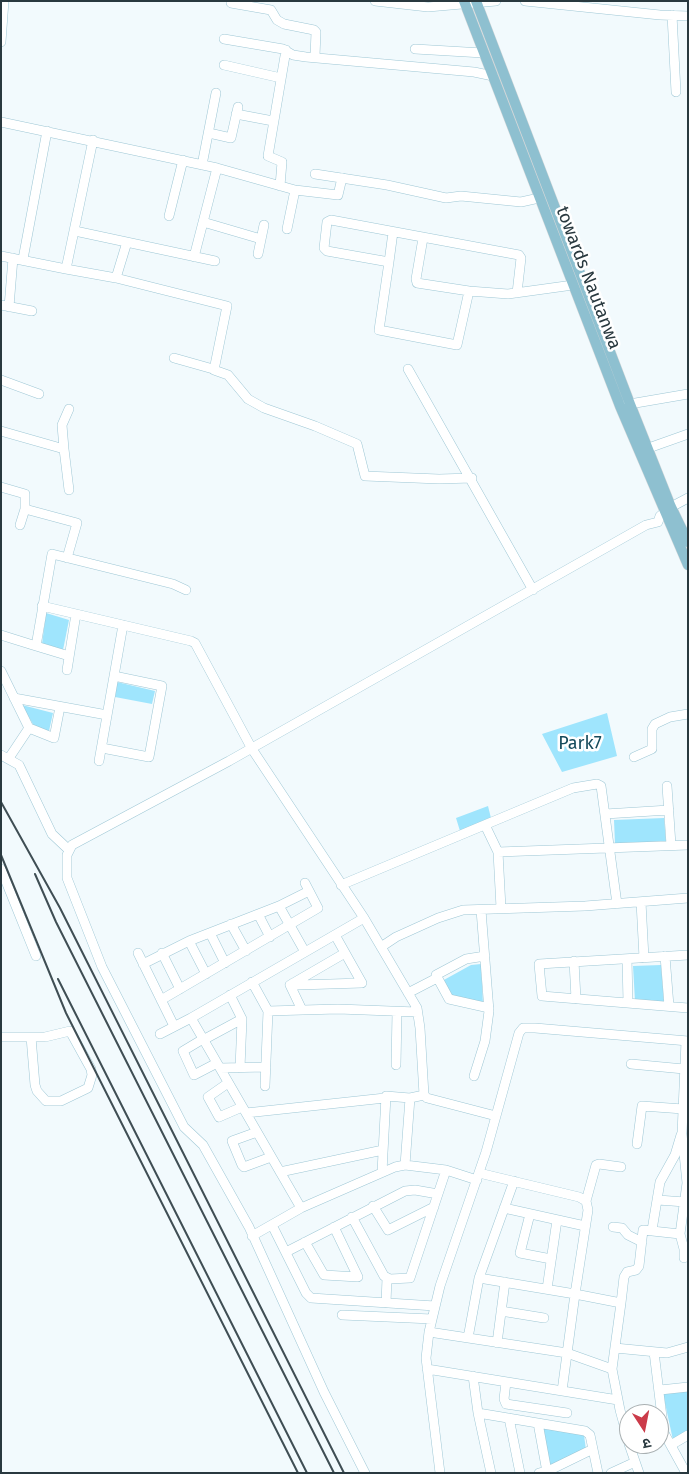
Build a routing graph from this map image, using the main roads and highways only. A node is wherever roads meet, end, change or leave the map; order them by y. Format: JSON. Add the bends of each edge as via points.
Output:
{"nodes":[{"id":1,"x":471,"y":3,"type":"edge"},
{"id":2,"x":625,"y":405,"type":"junction"},
{"id":3,"x":665,"y":512,"type":"junction"},
{"id":4,"x":688,"y":542,"type":"edge"},
{"id":5,"x":688,"y":565,"type":"edge"}],
"edges":[{"from":1,"to":2,"type":"main road"},
{"from":1,"to":2,"type":"main road","name":"towards Nautanwa","via":[[483,53],[573,285]]},
{"from":2,"to":3,"type":"main road","name":"towards Nautanwa"},
{"from":3,"to":4,"type":"main road"},
{"from":3,"to":5,"type":"main road","name":"towards Nautanwa"}]}
